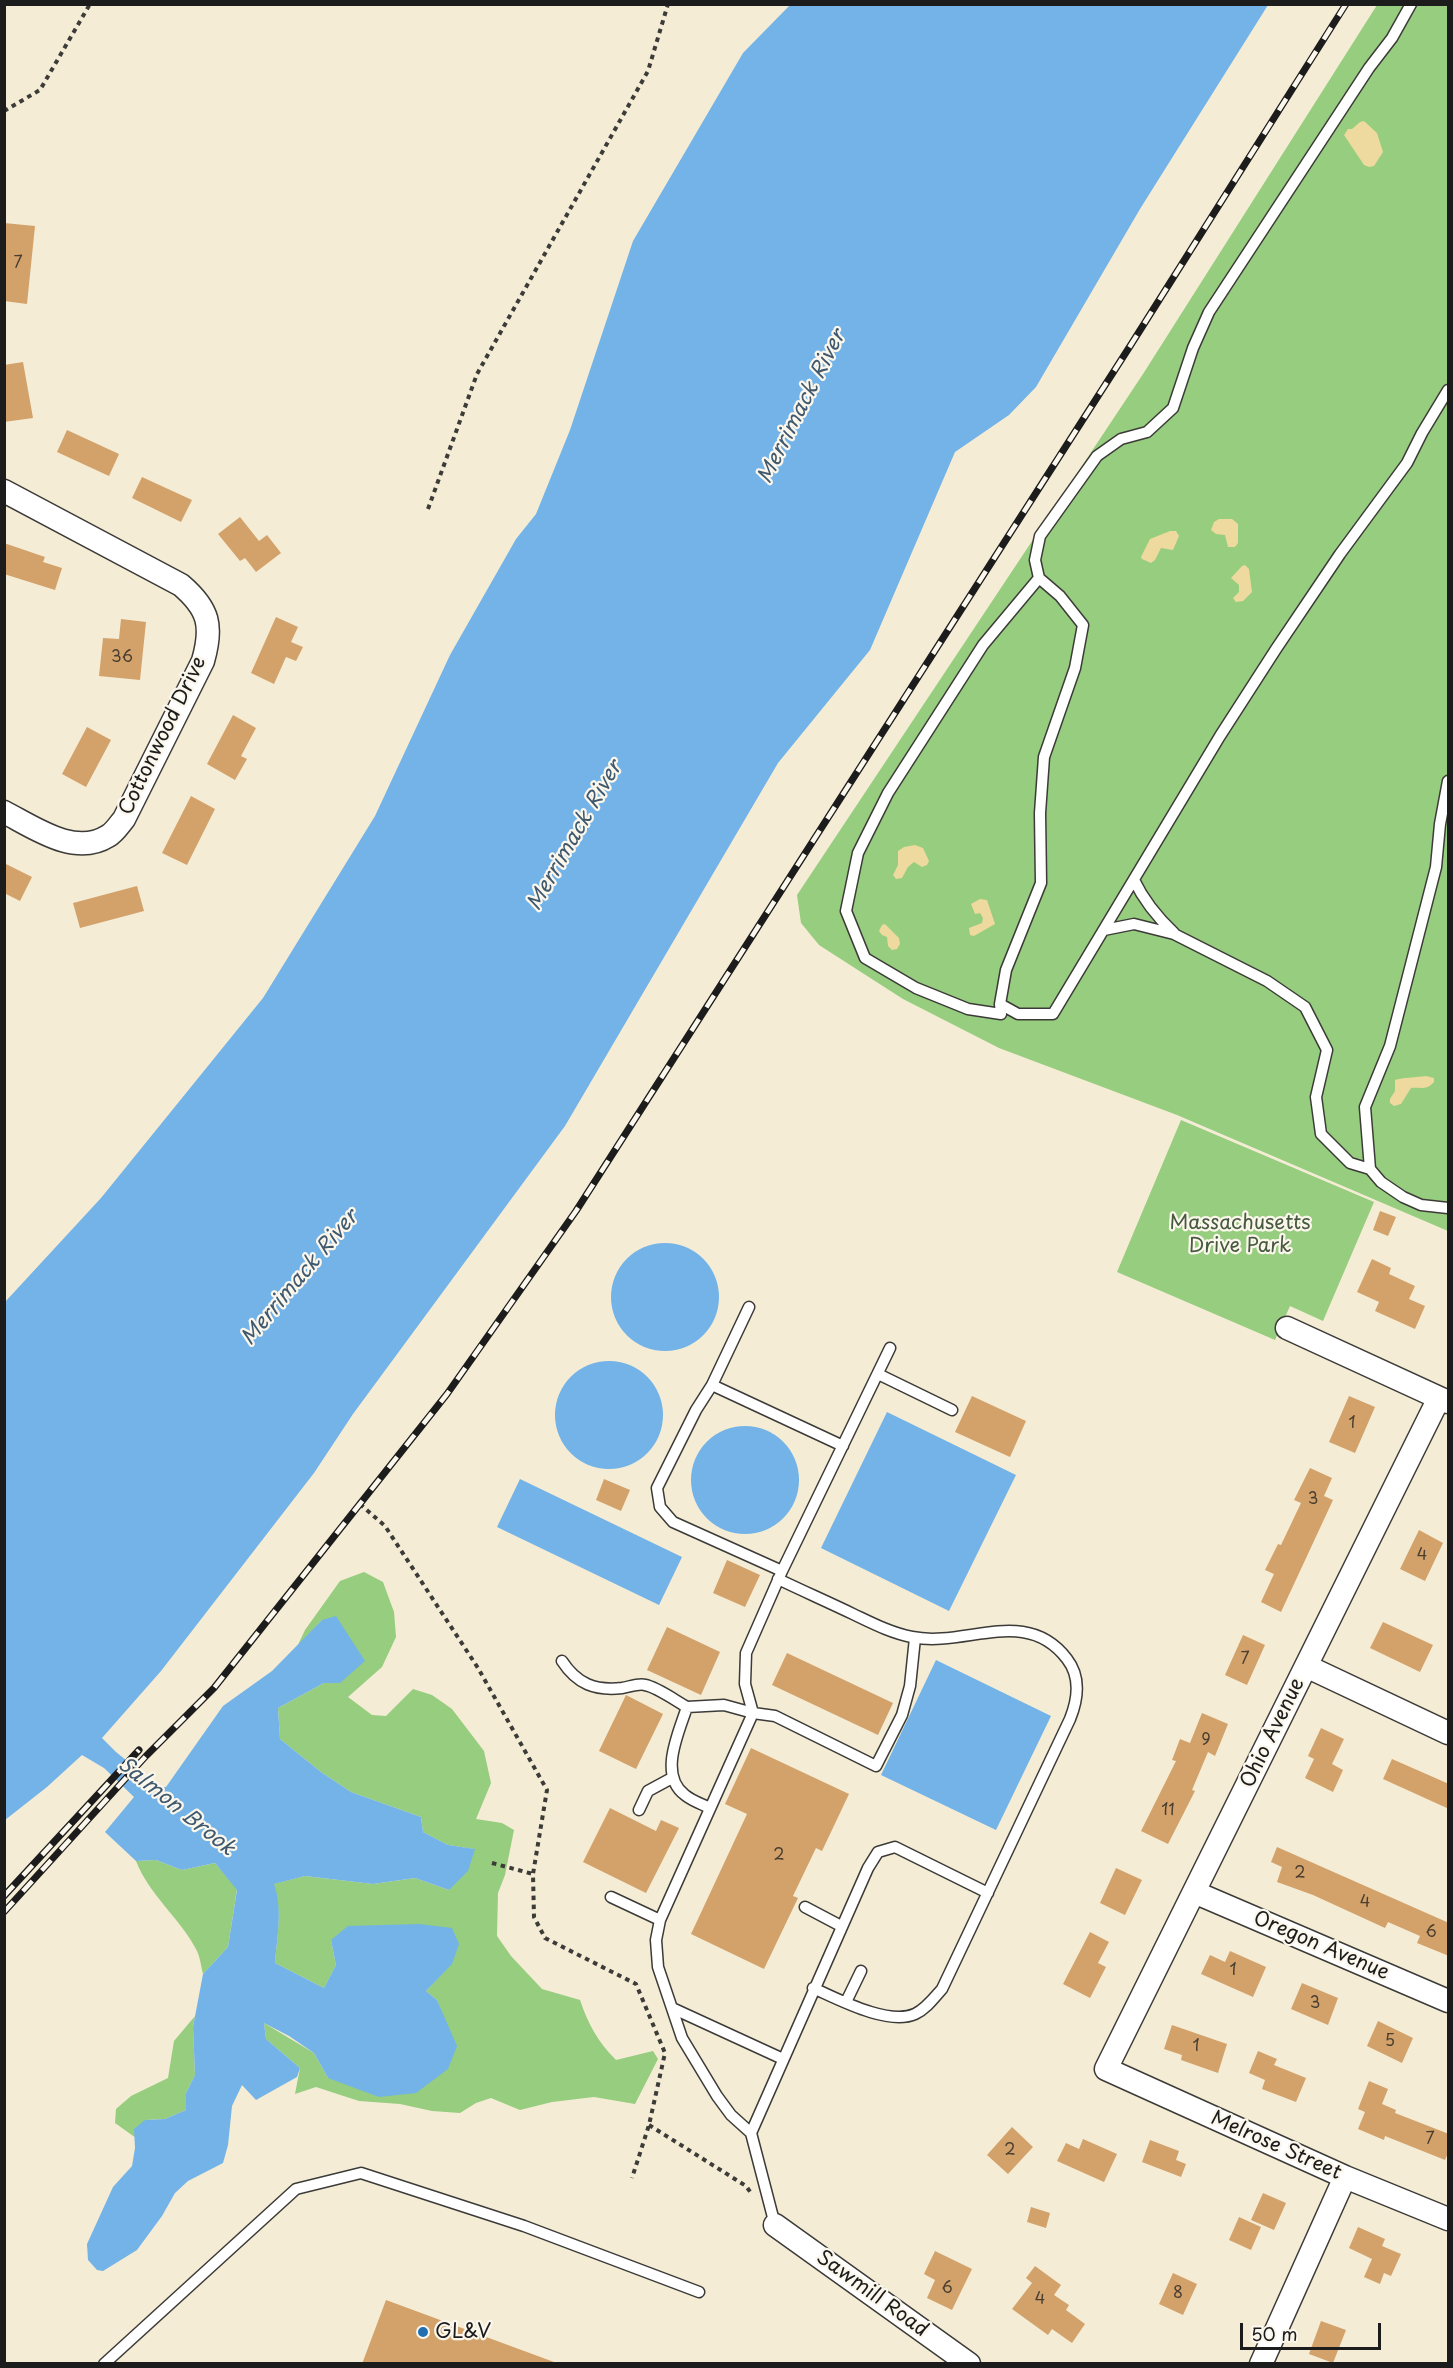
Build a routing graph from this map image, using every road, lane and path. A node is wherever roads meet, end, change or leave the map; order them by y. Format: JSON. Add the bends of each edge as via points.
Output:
{"nodes":[{"id":1,"x":90,"y":4,"type":"edge"},
{"id":2,"x":668,"y":4,"type":"edge"},
{"id":3,"x":1411,"y":4,"type":"edge"},
{"id":4,"x":4,"y":111,"type":"edge"},
{"id":5,"x":1449,"y":390,"type":"edge"},
{"id":6,"x":4,"y":491,"type":"edge"},
{"id":7,"x":428,"y":509,"type":"dead end"},
{"id":8,"x":1039,"y":578,"type":"junction"},
{"id":9,"x":1449,"y":781,"type":"edge"},
{"id":10,"x":4,"y":812,"type":"edge"},
{"id":11,"x":1134,"y":880,"type":"junction"},
{"id":12,"x":1104,"y":930,"type":"junction"},
{"id":13,"x":1174,"y":934,"type":"junction"},
{"id":14,"x":1000,"y":1004,"type":"junction"},
{"id":15,"x":1370,"y":1169,"type":"junction"},
{"id":16,"x":1449,"y":1208,"type":"edge"},
{"id":17,"x":749,"y":1307,"type":"dead end"},
{"id":18,"x":1287,"y":1328,"type":"dead end"},
{"id":19,"x":890,"y":1348,"type":"dead end"},
{"id":20,"x":878,"y":1374,"type":"junction"},
{"id":21,"x":712,"y":1385,"type":"junction"},
{"id":22,"x":1444,"y":1400,"type":"edge"},
{"id":23,"x":952,"y":1410,"type":"dead end"},
{"id":24,"x":843,"y":1446,"type":"junction"},
{"id":25,"x":360,"y":1504,"type":"dead end"},
{"id":26,"x":780,"y":1575,"type":"junction"},
{"id":27,"x":915,"y":1638,"type":"junction"},
{"id":28,"x":562,"y":1661,"type":"dead end"},
{"id":29,"x":1306,"y":1666,"type":"junction"},
{"id":30,"x":687,"y":1707,"type":"junction"},
{"id":31,"x":753,"y":1713,"type":"junction"},
{"id":32,"x":1449,"y":1733,"type":"edge"},
{"id":33,"x":672,"y":1778,"type":"junction"},
{"id":34,"x":710,"y":1808,"type":"junction"},
{"id":35,"x":639,"y":1810,"type":"dead end"},
{"id":36,"x":492,"y":1863,"type":"dead end"},
{"id":37,"x":533,"y":1874,"type":"junction"},
{"id":38,"x":1194,"y":1892,"type":"junction"},
{"id":39,"x":988,"y":1893,"type":"junction"},
{"id":40,"x":611,"y":1897,"type":"dead end"},
{"id":41,"x":804,"y":1907,"type":"dead end"},
{"id":42,"x":660,"y":1920,"type":"junction"},
{"id":43,"x":842,"y":1926,"type":"junction"},
{"id":44,"x":861,"y":1971,"type":"dead end"},
{"id":45,"x":813,"y":1988,"type":"junction"},
{"id":46,"x":1449,"y":2001,"type":"edge"},
{"id":47,"x":846,"y":2002,"type":"junction"},
{"id":48,"x":672,"y":2008,"type":"junction"},
{"id":49,"x":783,"y":2059,"type":"junction"},
{"id":50,"x":1106,"y":2069,"type":"joint"},
{"id":51,"x":649,"y":2125,"type":"junction"},
{"id":52,"x":751,"y":2133,"type":"junction"},
{"id":53,"x":1345,"y":2177,"type":"junction"},
{"id":54,"x":632,"y":2178,"type":"dead end"},
{"id":55,"x":754,"y":2196,"type":"dead end"},
{"id":56,"x":1449,"y":2219,"type":"edge"},
{"id":57,"x":775,"y":2225,"type":"joint"},
{"id":58,"x":699,"y":2292,"type":"dead end"},
{"id":59,"x":104,"y":2364,"type":"edge"},
{"id":60,"x":969,"y":2364,"type":"edge"},
{"id":61,"x":1261,"y":2364,"type":"edge"}],
"edges":[{"from":1,"to":4,"type":"path","via":[[40,90]]},
{"from":2,"to":7,"type":"path","via":[[648,71],[477,374]]},
{"from":3,"to":8,"type":"lane","via":[[1209,312],[1173,408],[1147,432],[1121,439],[1097,456],[1040,536],[1035,560]]},
{"from":5,"to":11,"type":"lane","via":[[1407,463],[1340,554],[1220,736]]},
{"from":6,"to":10,"type":"street","name":"Cottonwood Drive","via":[[181,585],[197,599],[207,618],[209,640],[124,819],[109,836],[89,844],[68,842]]},
{"from":8,"to":14,"type":"lane","via":[[1060,596],[1083,625],[1075,668],[1044,757],[1041,883],[1006,970]]},
{"from":8,"to":14,"type":"lane","via":[[983,645],[888,793],[858,853],[846,911],[865,958],[916,988],[968,1009],[1001,1014]]},
{"from":9,"to":15,"type":"lane","via":[[1436,867],[1390,1046],[1365,1107]]},
{"from":11,"to":12,"type":"lane"},
{"from":11,"to":13,"type":"lane","via":[[1156,916]]},
{"from":12,"to":13,"type":"lane","via":[[1134,924]]},
{"from":12,"to":14,"type":"lane","via":[[1053,1014],[1018,1014]]},
{"from":13,"to":15,"type":"lane","via":[[1267,981],[1305,1007],[1327,1050],[1316,1097],[1321,1134],[1350,1163]]},
{"from":15,"to":16,"type":"lane","via":[[1402,1197],[1421,1205]]},
{"from":17,"to":21,"type":"lane"},
{"from":18,"to":22,"type":"street"},
{"from":19,"to":20,"type":"lane"},
{"from":20,"to":23,"type":"lane"},
{"from":20,"to":24,"type":"lane"},
{"from":21,"to":24,"type":"lane"},
{"from":21,"to":26,"type":"lane","via":[[657,1488],[660,1507],[673,1522]]},
{"from":22,"to":29,"type":"street","name":"Ohio Avenue"},
{"from":24,"to":26,"type":"lane"},
{"from":25,"to":37,"type":"path","via":[[385,1526],[478,1668],[547,1790]]},
{"from":26,"to":27,"type":"lane","via":[[892,1632]]},
{"from":26,"to":31,"type":"lane","via":[[747,1653],[745,1684]]},
{"from":27,"to":31,"type":"lane","via":[[910,1686],[902,1714],[876,1766],[775,1716]]},
{"from":27,"to":39,"type":"lane","via":[[1016,1630],[1040,1635],[1058,1647],[1072,1665],[1077,1684],[1076,1704]]},
{"from":28,"to":30,"type":"lane","via":[[583,1684],[620,1688],[645,1684]]},
{"from":29,"to":32,"type":"street"},
{"from":29,"to":38,"type":"street","name":"Ohio Avenue"},
{"from":30,"to":31,"type":"lane","via":[[724,1705]]},
{"from":30,"to":33,"type":"lane","via":[[672,1755]]},
{"from":31,"to":34,"type":"lane"},
{"from":33,"to":34,"type":"lane","via":[[684,1795]]},
{"from":33,"to":35,"type":"lane","via":[[648,1791]]},
{"from":34,"to":42,"type":"lane"},
{"from":36,"to":37,"type":"path"},
{"from":37,"to":51,"type":"path","via":[[534,1917],[545,1938],[636,1984],[665,2053]]},
{"from":38,"to":46,"type":"street","name":"Oregon Avenue"},
{"from":38,"to":50,"type":"street","name":"Ohio Avenue"},
{"from":39,"to":43,"type":"lane","via":[[895,1847],[878,1852],[867,1868]]},
{"from":39,"to":47,"type":"lane","via":[[942,1989],[928,2005],[914,2015],[892,2017]]},
{"from":40,"to":42,"type":"lane"},
{"from":41,"to":43,"type":"lane"},
{"from":42,"to":48,"type":"lane","via":[[656,1940],[658,1967]]},
{"from":43,"to":45,"type":"lane"},
{"from":44,"to":47,"type":"lane"},
{"from":45,"to":47,"type":"lane"},
{"from":45,"to":49,"type":"lane"},
{"from":48,"to":49,"type":"lane"},
{"from":48,"to":52,"type":"lane","via":[[682,2038],[717,2096]]},
{"from":49,"to":52,"type":"lane"},
{"from":50,"to":53,"type":"street","name":"Melrose Street"},
{"from":51,"to":54,"type":"path"},
{"from":51,"to":55,"type":"path","via":[[746,2186]]},
{"from":52,"to":57,"type":"lane"},
{"from":53,"to":56,"type":"street","name":"Melrose Street"},
{"from":53,"to":61,"type":"street"},
{"from":57,"to":60,"type":"street","name":"Sawmill Road"},
{"from":58,"to":59,"type":"lane","via":[[524,2226],[361,2173],[296,2189]]}]}
